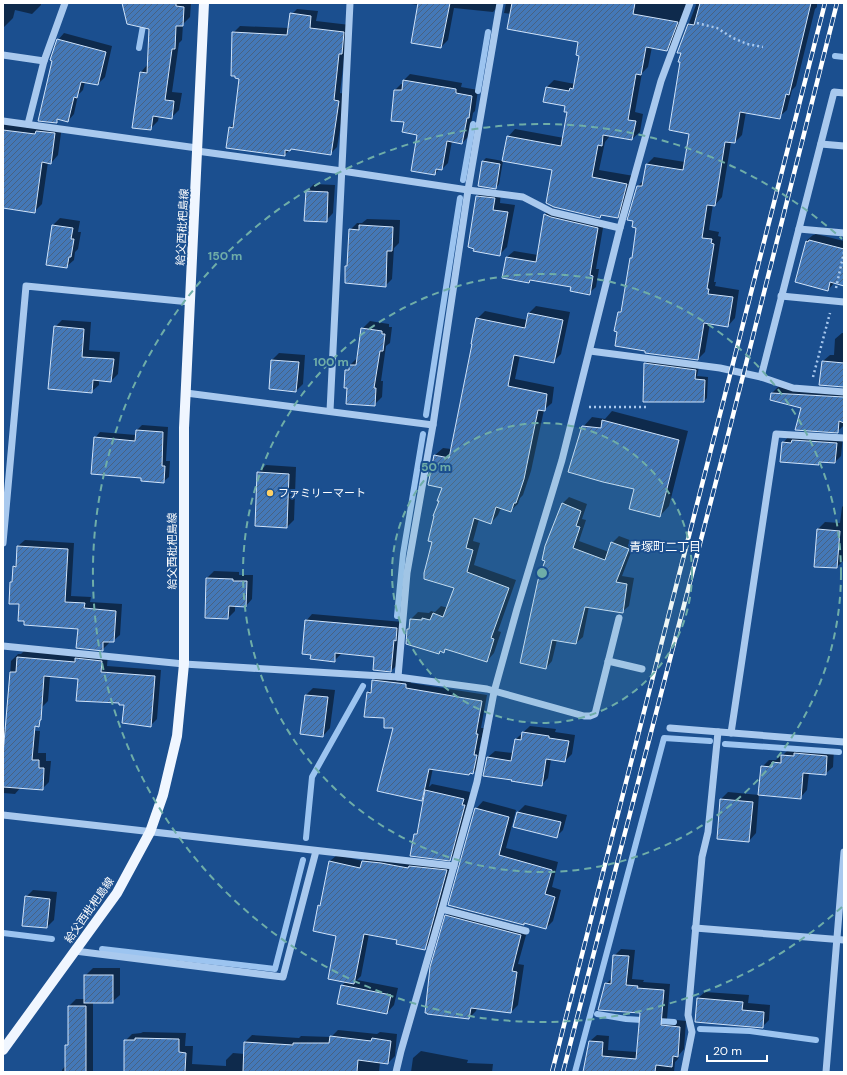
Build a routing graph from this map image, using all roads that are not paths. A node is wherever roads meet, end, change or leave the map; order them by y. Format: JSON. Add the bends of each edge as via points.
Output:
{"nodes":[{"id":1,"x":65,"y":3,"type":"edge"},
{"id":2,"x":204,"y":3,"type":"edge"},
{"id":3,"x":350,"y":3,"type":"edge"},
{"id":4,"x":500,"y":3,"type":"edge"},
{"id":5,"x":690,"y":3,"type":"edge"},
{"id":6,"x":3,"y":55,"type":"edge"},
{"id":7,"x":44,"y":61,"type":"junction"},
{"id":8,"x":844,"y":93,"type":"edge"},
{"id":9,"x":3,"y":121,"type":"edge"},
{"id":10,"x":28,"y":124,"type":"junction"},
{"id":11,"x":821,"y":144,"type":"junction"},
{"id":12,"x":844,"y":146,"type":"edge"},
{"id":13,"x":197,"y":149,"type":"junction"},
{"id":14,"x":342,"y":170,"type":"junction"},
{"id":15,"x":468,"y":190,"type":"junction"},
{"id":16,"x":620,"y":228,"type":"junction"},
{"id":17,"x":799,"y":229,"type":"junction"},
{"id":18,"x":844,"y":233,"type":"edge"},
{"id":19,"x":781,"y":296,"type":"junction"},
{"id":20,"x":190,"y":302,"type":"junction"},
{"id":21,"x":844,"y":302,"type":"edge"},
{"id":22,"x":590,"y":351,"type":"junction"},
{"id":23,"x":761,"y":377,"type":"junction"},
{"id":24,"x":186,"y":392,"type":"junction"},
{"id":25,"x":844,"y":392,"type":"edge"},
{"id":26,"x":330,"y":411,"type":"junction"},
{"id":27,"x":434,"y":425,"type":"junction"},
{"id":28,"x":844,"y":438,"type":"edge"},
{"id":29,"x":3,"y":543,"type":"edge"},
{"id":30,"x":619,"y":618,"type":"dead end"},
{"id":31,"x":3,"y":646,"type":"edge"},
{"id":32,"x":608,"y":661,"type":"junction"},
{"id":33,"x":184,"y":664,"type":"junction"},
{"id":34,"x":642,"y":670,"type":"dead end"},
{"id":35,"x":398,"y":677,"type":"junction"},
{"id":36,"x":494,"y":692,"type":"junction"},
{"id":37,"x":670,"y":728,"type":"dead end"},
{"id":38,"x":718,"y":732,"type":"junction"},
{"id":39,"x":731,"y":733,"type":"junction"},
{"id":40,"x":844,"y":742,"type":"edge"},
{"id":41,"x":3,"y":815,"type":"edge"},
{"id":42,"x":150,"y":832,"type":"junction"},
{"id":43,"x":316,"y":851,"type":"junction"},
{"id":44,"x":844,"y":852,"type":"edge"},
{"id":45,"x":454,"y":866,"type":"junction"},
{"id":46,"x":442,"y":908,"type":"junction"},
{"id":47,"x":696,"y":928,"type":"junction"},
{"id":48,"x":526,"y":931,"type":"dead end"},
{"id":49,"x":840,"y":940,"type":"edge"},
{"id":50,"x":75,"y":952,"type":"junction"},
{"id":51,"x":3,"y":1050,"type":"edge"},
{"id":52,"x":396,"y":1072,"type":"edge"},
{"id":53,"x":684,"y":1072,"type":"edge"},
{"id":54,"x":826,"y":1072,"type":"edge"}],
"edges":[{"from":1,"to":7,"type":"street"},
{"from":2,"to":13,"type":"main road","name":"給父西枇杷島線"},
{"from":3,"to":14,"type":"street"},
{"from":4,"to":15,"type":"street"},
{"from":5,"to":16,"type":"street","via":[[662,82]]},
{"from":6,"to":7,"type":"street"},
{"from":7,"to":10,"type":"street"},
{"from":8,"to":11,"type":"street","via":[[834,92]]},
{"from":9,"to":10,"type":"street"},
{"from":10,"to":13,"type":"street"},
{"from":11,"to":12,"type":"street"},
{"from":11,"to":17,"type":"street"},
{"from":13,"to":14,"type":"street"},
{"from":13,"to":20,"type":"main road","name":"給父西枇杷島線"},
{"from":14,"to":15,"type":"street"},
{"from":14,"to":26,"type":"street"},
{"from":15,"to":16,"type":"street","via":[[523,197],[552,212]]},
{"from":15,"to":27,"type":"street"},
{"from":16,"to":22,"type":"street"},
{"from":17,"to":18,"type":"street"},
{"from":17,"to":19,"type":"street"},
{"from":19,"to":21,"type":"street"},
{"from":19,"to":23,"type":"street"},
{"from":20,"to":24,"type":"main road","name":"給父西枇杷島線"},
{"from":20,"to":29,"type":"street","via":[[26,286]]},
{"from":22,"to":23,"type":"street","via":[[720,368]]},
{"from":22,"to":36,"type":"street","via":[[562,460]]},
{"from":23,"to":25,"type":"street","via":[[793,388]]},
{"from":24,"to":26,"type":"street"},
{"from":24,"to":33,"type":"main road","name":"給父西枇杷島線"},
{"from":26,"to":27,"type":"street"},
{"from":27,"to":35,"type":"street","via":[[407,573]]},
{"from":28,"to":39,"type":"street","via":[[776,434]]},
{"from":30,"to":32,"type":"street"},
{"from":31,"to":33,"type":"street"},
{"from":32,"to":34,"type":"street"},
{"from":32,"to":36,"type":"street","via":[[595,714],[590,716]]},
{"from":33,"to":35,"type":"street"},
{"from":33,"to":42,"type":"main road","name":"給父西枇杷島線","via":[[177,736],[163,795]]},
{"from":35,"to":36,"type":"street"},
{"from":36,"to":45,"type":"street","via":[[477,782]]},
{"from":37,"to":38,"type":"street"},
{"from":38,"to":39,"type":"street"},
{"from":38,"to":47,"type":"street"},
{"from":39,"to":40,"type":"street"},
{"from":41,"to":42,"type":"street"},
{"from":42,"to":43,"type":"street"},
{"from":42,"to":50,"type":"main road","name":"給父西枇杷島線","via":[[117,893]]},
{"from":43,"to":45,"type":"street"},
{"from":43,"to":50,"type":"street","via":[[283,977]]},
{"from":44,"to":49,"type":"street"},
{"from":45,"to":46,"type":"street"},
{"from":46,"to":48,"type":"street"},
{"from":46,"to":52,"type":"street"},
{"from":47,"to":49,"type":"street"},
{"from":47,"to":53,"type":"street","via":[[688,1015],[692,1032]]},
{"from":49,"to":54,"type":"street"},
{"from":50,"to":51,"type":"main road","name":"給父西枇杷島線"}]}
